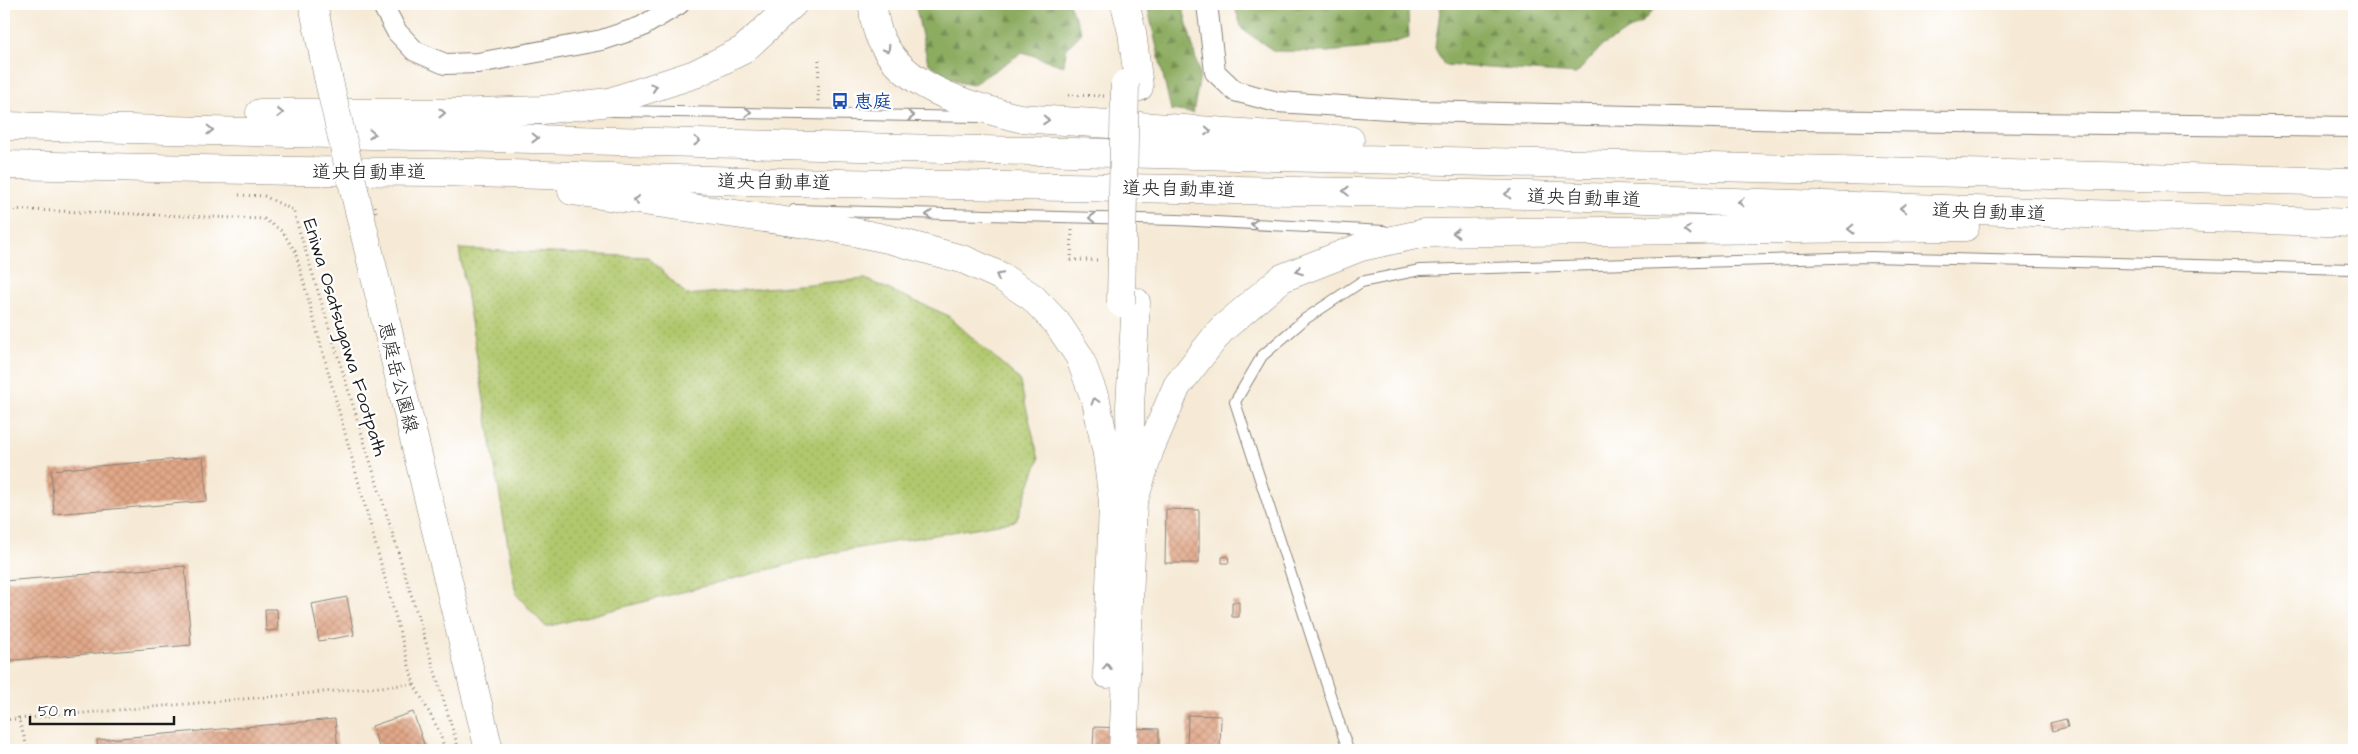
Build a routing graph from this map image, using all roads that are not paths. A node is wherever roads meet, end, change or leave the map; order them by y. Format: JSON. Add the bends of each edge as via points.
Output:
{"nodes":[{"id":1,"x":313,"y":4,"type":"edge"},
{"id":2,"x":382,"y":4,"type":"edge"},
{"id":3,"x":679,"y":4,"type":"edge"},
{"id":4,"x":793,"y":4,"type":"edge"},
{"id":5,"x":873,"y":4,"type":"edge"},
{"id":6,"x":1107,"y":4,"type":"edge"},
{"id":7,"x":1125,"y":4,"type":"edge"},
{"id":8,"x":1207,"y":4,"type":"edge"},
{"id":9,"x":1125,"y":89,"type":"junction"},
{"id":10,"x":542,"y":110,"type":"junction"},
{"id":11,"x":4,"y":115,"type":"edge"},
{"id":12,"x":1019,"y":118,"type":"junction"},
{"id":13,"x":4,"y":126,"type":"edge"},
{"id":14,"x":2354,"y":127,"type":"edge"},
{"id":15,"x":4,"y":165,"type":"edge"},
{"id":16,"x":440,"y":172,"type":"junction"},
{"id":17,"x":1921,"y":174,"type":"junction"},
{"id":18,"x":2354,"y":182,"type":"edge"},
{"id":19,"x":677,"y":206,"type":"junction"},
{"id":20,"x":2354,"y":223,"type":"edge"},
{"id":21,"x":1425,"y":233,"type":"junction"},
{"id":22,"x":2354,"y":269,"type":"edge"},
{"id":23,"x":1123,"y":502,"type":"junction"},
{"id":24,"x":489,"y":750,"type":"edge"},
{"id":25,"x":1104,"y":750,"type":"edge"},
{"id":26,"x":1123,"y":750,"type":"edge"},
{"id":27,"x":1348,"y":750,"type":"edge"}],
"edges":[{"from":1,"to":24,"type":"main road","name":"恵庭岳公園線","bridge":true,"via":[[355,194]]},
{"from":2,"to":3,"type":"street","via":[[397,32],[415,51],[445,64],[453,64],[478,63],[602,40],[641,26]]},
{"from":10,"to":4,"type":"main road","one_way":true,"via":[[608,102],[695,74],[743,50]]},
{"from":5,"to":12,"type":"main road","one_way":true,"via":[[880,39],[892,57],[921,84],[960,102]]},
{"from":6,"to":9,"type":"main road","via":[[1118,38]]},
{"from":7,"to":9,"type":"main road","via":[[1132,32]]},
{"from":8,"to":14,"type":"street","via":[[1215,72],[1235,91],[1277,102],[1422,111]]},
{"from":9,"to":23,"type":"main road","bridge":true,"via":[[1128,303]]},
{"from":11,"to":10,"type":"main road","one_way":true,"via":[[60,112],[404,114]]},
{"from":10,"to":12,"type":"lane","one_way":true},
{"from":12,"to":17,"type":"main road","one_way":true},
{"from":13,"to":17,"type":"main road","name":"道央自動車道","one_way":true},
{"from":15,"to":16,"type":"main road","name":"道央自動車道"},
{"from":19,"to":16,"type":"main road","one_way":true},
{"from":20,"to":16,"type":"main road","name":"道央自動車道","one_way":true,"via":[[1539,195],[782,182]]},
{"from":17,"to":18,"type":"main road","name":"道央自動車道"},
{"from":21,"to":19,"type":"lane","one_way":true,"via":[[1177,220]]},
{"from":23,"to":19,"type":"main road","one_way":true,"via":[[1107,454],[1096,401],[1079,356],[1057,322],[1032,297],[1000,276],[965,260],[928,249],[834,228]]},
{"from":20,"to":21,"type":"main road","one_way":true},
{"from":21,"to":23,"type":"main road","one_way":true,"via":[[1361,247],[1282,278],[1221,330],[1177,386]]},
{"from":22,"to":27,"type":"lane","via":[[1870,257],[1420,270],[1361,282],[1305,319],[1262,356],[1235,402]]},
{"from":25,"to":23,"type":"main road","one_way":true},
{"from":23,"to":26,"type":"main road"}]}
